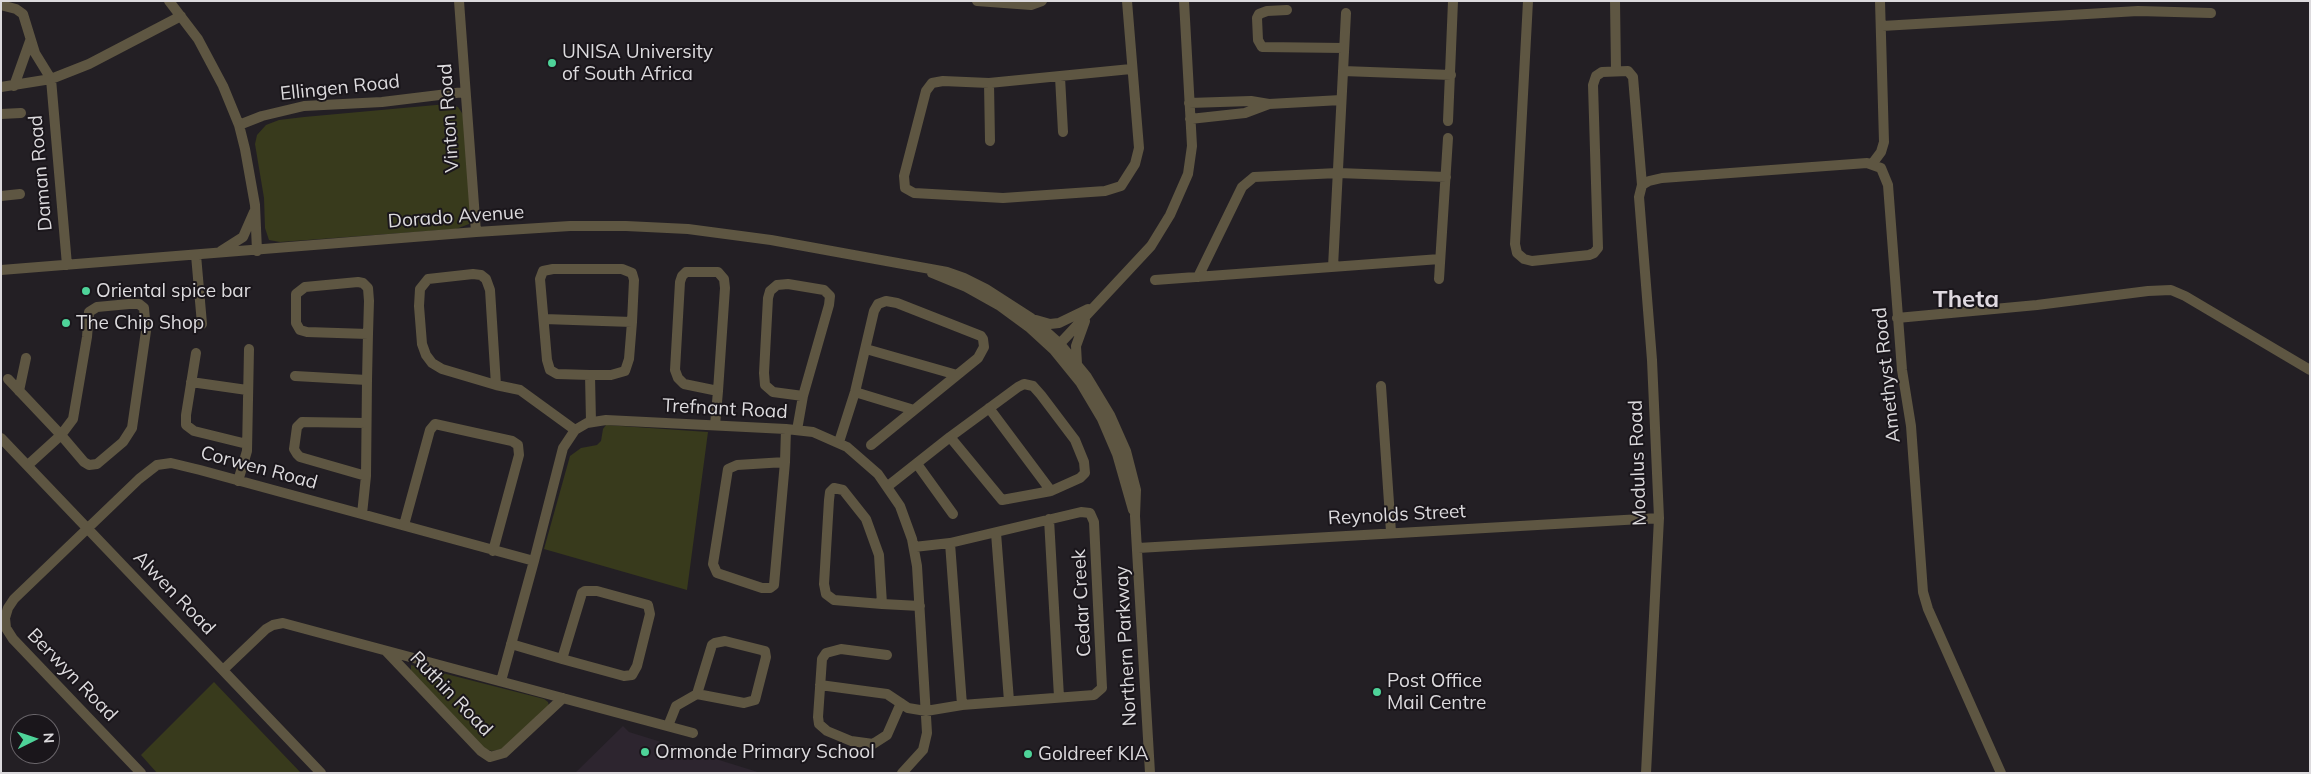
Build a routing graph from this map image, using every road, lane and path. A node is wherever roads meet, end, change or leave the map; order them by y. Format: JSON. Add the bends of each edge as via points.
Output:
{"nodes":[{"id":1,"x":169,"y":1,"type":"edge"},
{"id":2,"x":459,"y":1,"type":"edge"},
{"id":3,"x":977,"y":1,"type":"edge"},
{"id":4,"x":1042,"y":1,"type":"edge"},
{"id":5,"x":1126,"y":1,"type":"edge"},
{"id":6,"x":1184,"y":1,"type":"edge"},
{"id":7,"x":1453,"y":1,"type":"edge"},
{"id":8,"x":1528,"y":1,"type":"edge"},
{"id":9,"x":1614,"y":1,"type":"edge"},
{"id":10,"x":1880,"y":1,"type":"edge"},
{"id":11,"x":1,"y":5,"type":"edge"},
{"id":12,"x":1287,"y":10,"type":"dead end"},
{"id":13,"x":1346,"y":13,"type":"dead end"},
{"id":14,"x":2211,"y":13,"type":"dead end"},
{"id":15,"x":181,"y":16,"type":"junction"},
{"id":16,"x":1882,"y":26,"type":"junction"},
{"id":17,"x":30,"y":41,"type":"junction"},
{"id":18,"x":1344,"y":48,"type":"junction"},
{"id":19,"x":1131,"y":69,"type":"junction"},
{"id":20,"x":1616,"y":70,"type":"junction"},
{"id":21,"x":1343,"y":71,"type":"junction"},
{"id":22,"x":1451,"y":75,"type":"junction"},
{"id":23,"x":1060,"y":77,"type":"junction"},
{"id":24,"x":51,"y":79,"type":"junction"},
{"id":25,"x":989,"y":83,"type":"junction"},
{"id":26,"x":14,"y":86,"type":"junction"},
{"id":27,"x":1,"y":87,"type":"edge"},
{"id":28,"x":464,"y":92,"type":"junction"},
{"id":29,"x":1342,"y":100,"type":"junction"},
{"id":30,"x":1190,"y":103,"type":"junction"},
{"id":31,"x":1269,"y":104,"type":"junction"},
{"id":32,"x":21,"y":113,"type":"dead end"},
{"id":33,"x":1,"y":114,"type":"edge"},
{"id":34,"x":1190,"y":119,"type":"junction"},
{"id":35,"x":1448,"y":121,"type":"dead end"},
{"id":36,"x":239,"y":124,"type":"junction"},
{"id":37,"x":1063,"y":132,"type":"dead end"},
{"id":38,"x":1448,"y":138,"type":"dead end"},
{"id":39,"x":990,"y":141,"type":"dead end"},
{"id":40,"x":1872,"y":164,"type":"junction"},
{"id":41,"x":1338,"y":173,"type":"junction"},
{"id":42,"x":1446,"y":176,"type":"junction"},
{"id":43,"x":1642,"y":186,"type":"junction"},
{"id":44,"x":20,"y":194,"type":"dead end"},
{"id":45,"x":1,"y":196,"type":"edge"},
{"id":46,"x":255,"y":208,"type":"junction"},
{"id":47,"x":476,"y":232,"type":"junction"},
{"id":48,"x":257,"y":251,"type":"junction"},
{"id":49,"x":216,"y":254,"type":"junction"},
{"id":50,"x":196,"y":256,"type":"junction"},
{"id":51,"x":1440,"y":259,"type":"junction"},
{"id":52,"x":67,"y":265,"type":"junction"},
{"id":53,"x":911,"y":265,"type":"junction"},
{"id":54,"x":1333,"y":267,"type":"junction"},
{"id":55,"x":1,"y":270,"type":"edge"},
{"id":56,"x":1198,"y":277,"type":"junction"},
{"id":57,"x":1439,"y":279,"type":"dead end"},
{"id":58,"x":1155,"y":280,"type":"dead end"},
{"id":59,"x":1094,"y":307,"type":"junction"},
{"id":60,"x":1031,"y":318,"type":"junction"},
{"id":61,"x":1897,"y":318,"type":"junction"},
{"id":62,"x":544,"y":320,"type":"junction"},
{"id":63,"x":632,"y":322,"type":"junction"},
{"id":64,"x":202,"y":324,"type":"dead end"},
{"id":65,"x":368,"y":334,"type":"junction"},
{"id":66,"x":1057,"y":347,"type":"junction"},
{"id":67,"x":249,"y":349,"type":"dead end"},
{"id":68,"x":866,"y":349,"type":"junction"},
{"id":69,"x":196,"y":353,"type":"dead end"},
{"id":70,"x":26,"y":358,"type":"dead end"},
{"id":71,"x":1078,"y":365,"type":"junction"},
{"id":72,"x":2310,"y":370,"type":"edge"},
{"id":73,"x":957,"y":375,"type":"junction"},
{"id":74,"x":295,"y":376,"type":"dead end"},
{"id":75,"x":590,"y":376,"type":"junction"},
{"id":76,"x":8,"y":379,"type":"dead end"},
{"id":77,"x":367,"y":380,"type":"junction"},
{"id":78,"x":191,"y":382,"type":"junction"},
{"id":79,"x":496,"y":385,"type":"junction"},
{"id":80,"x":1380,"y":386,"type":"dead end"},
{"id":81,"x":247,"y":390,"type":"junction"},
{"id":82,"x":19,"y":391,"type":"junction"},
{"id":83,"x":718,"y":391,"type":"junction"},
{"id":84,"x":855,"y":392,"type":"junction"},
{"id":85,"x":803,"y":396,"type":"junction"},
{"id":86,"x":989,"y":408,"type":"junction"},
{"id":87,"x":914,"y":410,"type":"junction"},
{"id":88,"x":591,"y":422,"type":"junction"},
{"id":89,"x":366,"y":423,"type":"junction"},
{"id":90,"x":715,"y":425,"type":"junction"},
{"id":91,"x":786,"y":429,"type":"junction"},
{"id":92,"x":575,"y":430,"type":"junction"},
{"id":93,"x":797,"y":430,"type":"junction"},
{"id":94,"x":61,"y":435,"type":"junction"},
{"id":95,"x":950,"y":437,"type":"junction"},
{"id":96,"x":1,"y":438,"type":"edge"},
{"id":97,"x":839,"y":442,"type":"junction"},
{"id":98,"x":247,"y":444,"type":"junction"},
{"id":99,"x":871,"y":445,"type":"dead end"},
{"id":100,"x":785,"y":462,"type":"junction"},
{"id":101,"x":917,"y":464,"type":"junction"},
{"id":102,"x":28,"y":465,"type":"junction"},
{"id":103,"x":366,"y":476,"type":"junction"},
{"id":104,"x":238,"y":481,"type":"junction"},
{"id":105,"x":888,"y":486,"type":"junction"},
{"id":106,"x":1051,"y":491,"type":"junction"},
{"id":107,"x":362,"y":514,"type":"junction"},
{"id":108,"x":952,"y":514,"type":"dead end"},
{"id":109,"x":1135,"y":516,"type":"junction"},
{"id":110,"x":1659,"y":518,"type":"junction"},
{"id":111,"x":1049,"y":519,"type":"junction"},
{"id":112,"x":404,"y":526,"type":"junction"},
{"id":113,"x":88,"y":528,"type":"junction"},
{"id":114,"x":1391,"y":532,"type":"junction"},
{"id":115,"x":996,"y":533,"type":"junction"},
{"id":116,"x":950,"y":543,"type":"junction"},
{"id":117,"x":914,"y":547,"type":"junction"},
{"id":118,"x":1138,"y":548,"type":"junction"},
{"id":119,"x":493,"y":550,"type":"junction"},
{"id":120,"x":534,"y":561,"type":"junction"},
{"id":121,"x":20,"y":594,"type":"joint"},
{"id":122,"x":882,"y":604,"type":"junction"},
{"id":123,"x":920,"y":606,"type":"junction"},
{"id":124,"x":511,"y":644,"type":"junction"},
{"id":125,"x":385,"y":650,"type":"junction"},
{"id":126,"x":887,"y":655,"type":"dead end"},
{"id":127,"x":562,"y":659,"type":"junction"},
{"id":128,"x":223,"y":670,"type":"junction"},
{"id":129,"x":500,"y":681,"type":"junction"},
{"id":130,"x":820,"y":685,"type":"junction"},
{"id":131,"x":697,"y":694,"type":"junction"},
{"id":132,"x":1058,"y":697,"type":"junction"},
{"id":133,"x":563,"y":698,"type":"junction"},
{"id":134,"x":1009,"y":701,"type":"junction"},
{"id":135,"x":901,"y":703,"type":"junction"},
{"id":136,"x":962,"y":705,"type":"junction"},
{"id":137,"x":926,"y":711,"type":"junction"},
{"id":138,"x":668,"y":726,"type":"junction"},
{"id":139,"x":693,"y":733,"type":"dead end"},
{"id":140,"x":141,"y":773,"type":"edge"},
{"id":141,"x":321,"y":773,"type":"edge"},
{"id":142,"x":902,"y":773,"type":"edge"},
{"id":143,"x":1150,"y":773,"type":"edge"},
{"id":144,"x":1646,"y":773,"type":"edge"},
{"id":145,"x":2001,"y":773,"type":"edge"}],
"edges":[{"from":1,"to":15,"type":"street"},
{"from":2,"to":28,"type":"street","name":"Vinton Road"},
{"from":3,"to":4,"type":"street","via":[[1027,5]]},
{"from":5,"to":19,"type":"street"},
{"from":6,"to":30,"type":"street"},
{"from":7,"to":22,"type":"street"},
{"from":8,"to":20,"type":"street","via":[[1515,244],[1517,253],[1524,259],[1589,255],[1598,248],[1594,85],[1596,76]]},
{"from":9,"to":20,"type":"street"},
{"from":10,"to":16,"type":"street"},
{"from":11,"to":17,"type":"street","via":[[24,14]]},
{"from":12,"to":18,"type":"street","via":[[1259,14],[1258,40],[1262,47]]},
{"from":13,"to":18,"type":"street"},
{"from":14,"to":16,"type":"street","via":[[2138,11]]},
{"from":15,"to":24,"type":"street","via":[[89,64]]},
{"from":15,"to":36,"type":"street","via":[[212,64]]},
{"from":16,"to":40,"type":"street","via":[[1884,142]]},
{"from":17,"to":24,"type":"street"},
{"from":17,"to":26,"type":"street"},
{"from":18,"to":21,"type":"street"},
{"from":19,"to":23,"type":"street"},
{"from":19,"to":25,"type":"street","via":[[1139,154],[1123,184],[1115,189],[1003,198],[921,194],[907,190],[904,176],[930,85],[943,80]]},
{"from":20,"to":43,"type":"street","name":"Modulus Road","via":[[1628,71],[1635,84]]},
{"from":21,"to":22,"type":"street"},
{"from":21,"to":29,"type":"street"},
{"from":22,"to":35,"type":"street"},
{"from":23,"to":25,"type":"street"},
{"from":23,"to":37,"type":"street"},
{"from":24,"to":26,"type":"street"},
{"from":24,"to":52,"type":"street","name":"Daman Road"},
{"from":25,"to":39,"type":"street"},
{"from":26,"to":27,"type":"street"},
{"from":28,"to":36,"type":"street","name":"Ellingen Road","via":[[382,102],[304,106]]},
{"from":28,"to":47,"type":"street","name":"Vinton Road"},
{"from":29,"to":31,"type":"street"},
{"from":29,"to":41,"type":"street"},
{"from":30,"to":31,"type":"street","via":[[1251,100]]},
{"from":30,"to":34,"type":"street"},
{"from":31,"to":34,"type":"street","via":[[1245,113]]},
{"from":32,"to":33,"type":"street"},
{"from":34,"to":59,"type":"street","via":[[1190,166],[1170,215],[1151,246]]},
{"from":36,"to":46,"type":"street"},
{"from":38,"to":42,"type":"street"},
{"from":40,"to":43,"type":"street","via":[[1673,177],[1649,181]]},
{"from":40,"to":61,"type":"street","name":"Amethyst Road","via":[[1881,168],[1888,185]]},
{"from":41,"to":42,"type":"street"},
{"from":41,"to":54,"type":"street"},
{"from":41,"to":56,"type":"street","via":[[1266,175],[1248,181]]},
{"from":42,"to":51,"type":"street"},
{"from":43,"to":110,"type":"street","name":"Modulus Road","via":[[1639,197],[1652,360]]},
{"from":44,"to":45,"type":"street"},
{"from":46,"to":48,"type":"street"},
{"from":46,"to":49,"type":"street","via":[[243,237]]},
{"from":47,"to":48,"type":"street","name":"Dorado Avenue"},
{"from":47,"to":53,"type":"street","name":"Dorado Avenue","via":[[570,226],[683,229],[771,240]]},
{"from":48,"to":49,"type":"street","name":"Dorado Avenue"},
{"from":49,"to":50,"type":"street","name":"Dorado Avenue"},
{"from":50,"to":52,"type":"street","name":"Dorado Avenue"},
{"from":50,"to":64,"type":"street"},
{"from":51,"to":54,"type":"street"},
{"from":51,"to":57,"type":"street"},
{"from":52,"to":55,"type":"street","name":"Dorado Avenue"},
{"from":53,"to":60,"type":"street","name":"Dorado Avenue","via":[[964,278]]},
{"from":53,"to":66,"type":"street","name":"Dorado Avenue","via":[[966,287],[1000,306]]},
{"from":54,"to":56,"type":"street"},
{"from":56,"to":58,"type":"street"},
{"from":59,"to":60,"type":"street","via":[[1059,323],[1047,324]]},
{"from":59,"to":66,"type":"street"},
{"from":59,"to":71,"type":"street","via":[[1081,328],[1076,346]]},
{"from":60,"to":66,"type":"street","name":"Dorado Avenue"},
{"from":61,"to":72,"type":"street","via":[[2171,290]]},
{"from":61,"to":145,"type":"street","name":"Amethyst Road","via":[[1911,426],[1923,592],[1930,615]]},
{"from":62,"to":63,"type":"street"},
{"from":62,"to":63,"type":"street","via":[[540,279],[543,271],[622,269],[633,276]]},
{"from":62,"to":75,"type":"street","via":[[550,370],[557,374]]},
{"from":63,"to":75,"type":"street","via":[[627,370],[616,375]]},
{"from":65,"to":65,"type":"street","via":[[368,288],[363,283],[309,286],[296,294],[296,323],[300,330]]},
{"from":65,"to":77,"type":"street"},
{"from":66,"to":71,"type":"street","name":"Northern Parkway"},
{"from":66,"to":109,"type":"street","name":"Northern Parkway","via":[[1108,432]]},
{"from":67,"to":81,"type":"street"},
{"from":68,"to":73,"type":"street"},
{"from":68,"to":73,"type":"street","via":[[876,307],[886,301],[897,303],[984,339],[978,358]]},
{"from":68,"to":84,"type":"street"},
{"from":69,"to":78,"type":"street"},
{"from":70,"to":82,"type":"street"},
{"from":71,"to":109,"type":"street","name":"Northern Parkway","via":[[1110,415],[1126,451],[1136,490]]},
{"from":73,"to":87,"type":"street"},
{"from":74,"to":77,"type":"street"},
{"from":75,"to":88,"type":"street"},
{"from":76,"to":82,"type":"street"},
{"from":77,"to":89,"type":"street"},
{"from":78,"to":81,"type":"street"},
{"from":78,"to":98,"type":"street","via":[[187,426],[198,432]]},
{"from":79,"to":79,"type":"street","via":[[442,369],[426,355],[421,338],[419,295],[422,284],[428,279],[473,274],[486,279],[490,290]]},
{"from":79,"to":92,"type":"street","via":[[520,390]]},
{"from":80,"to":114,"type":"street"},
{"from":81,"to":98,"type":"street"},
{"from":82,"to":94,"type":"street"},
{"from":83,"to":83,"type":"street","via":[[724,279],[718,272],[686,272],[680,282],[675,370],[684,384]]},
{"from":83,"to":90,"type":"street"},
{"from":84,"to":87,"type":"street"},
{"from":84,"to":97,"type":"street"},
{"from":85,"to":85,"type":"street","via":[[830,296],[824,290],[777,284],[768,298],[765,385],[773,392]]},
{"from":85,"to":93,"type":"street"},
{"from":86,"to":95,"type":"street"},
{"from":86,"to":106,"type":"street"},
{"from":86,"to":106,"type":"street","via":[[1018,387],[1029,384],[1041,394],[1075,440],[1086,473]]},
{"from":87,"to":99,"type":"street"},
{"from":88,"to":90,"type":"street","name":"Trefnant Road","via":[[612,420]]},
{"from":88,"to":92,"type":"street","name":"Trefnant Road"},
{"from":89,"to":103,"type":"street"},
{"from":89,"to":103,"type":"street","via":[[302,422],[297,427],[294,449],[298,456]]},
{"from":90,"to":91,"type":"street","name":"Trefnant Road"},
{"from":91,"to":93,"type":"street","name":"Trefnant Road"},
{"from":91,"to":100,"type":"street"},
{"from":92,"to":120,"type":"street","via":[[563,448]]},
{"from":93,"to":97,"type":"street","name":"Trefnant Road"},
{"from":94,"to":94,"type":"street","via":[[75,415],[89,312],[100,306],[141,305],[146,313],[146,331],[133,423],[127,437],[92,465],[84,462]]},
{"from":94,"to":102,"type":"street"},
{"from":95,"to":101,"type":"street"},
{"from":95,"to":106,"type":"street","via":[[1000,499]]},
{"from":96,"to":102,"type":"street","name":"Alwen Road"},
{"from":97,"to":105,"type":"street","name":"Trefnant Road","via":[[857,454]]},
{"from":98,"to":104,"type":"street"},
{"from":100,"to":100,"type":"street","via":[[774,585],[762,588],[717,574],[713,564],[728,469],[738,465]]},
{"from":101,"to":105,"type":"street"},
{"from":101,"to":108,"type":"street"},
{"from":102,"to":113,"type":"street","name":"Alwen Road"},
{"from":103,"to":107,"type":"street"},
{"from":104,"to":107,"type":"street","name":"Corwen Road"},
{"from":104,"to":113,"type":"street","name":"Corwen Road","via":[[171,463],[160,464],[139,479]]},
{"from":105,"to":117,"type":"street","name":"Trefnant Road","via":[[904,514]]},
{"from":107,"to":112,"type":"street","name":"Corwen Road"},
{"from":109,"to":118,"type":"street","name":"Northern Parkway"},
{"from":110,"to":114,"type":"street","name":"Reynolds Street"},
{"from":110,"to":144,"type":"street","name":"Modulus Road"},
{"from":111,"to":115,"type":"street","name":"Cedar Creek"},
{"from":111,"to":132,"type":"street","name":"Cedar Creek"},
{"from":111,"to":132,"type":"street","name":"Cedar Creek","via":[[1081,512],[1093,515],[1103,678],[1102,688],[1094,694]]},
{"from":112,"to":119,"type":"street","name":"Corwen Road"},
{"from":112,"to":119,"type":"street","via":[[430,430],[435,424],[512,441],[518,445],[519,455]]},
{"from":113,"to":121,"type":"street","name":"Corwen Road"},
{"from":113,"to":128,"type":"street","name":"Alwen Road"},
{"from":114,"to":118,"type":"street","name":"Reynolds Street"},
{"from":115,"to":116,"type":"street","name":"Cedar Creek"},
{"from":115,"to":134,"type":"street"},
{"from":116,"to":117,"type":"street","name":"Cedar Creek"},
{"from":116,"to":136,"type":"street"},
{"from":117,"to":123,"type":"street","name":"Trefnant Road"},
{"from":118,"to":143,"type":"street","name":"Northern Parkway"},
{"from":119,"to":120,"type":"street","name":"Corwen Road"},
{"from":120,"to":124,"type":"street"},
{"from":121,"to":140,"type":"street","name":"Berwyn Road","via":[[6,612],[5,624],[10,634]]},
{"from":122,"to":122,"type":"street","via":[[834,600],[826,594],[824,584],[832,489],[844,490],[866,519],[878,555]]},
{"from":122,"to":123,"type":"street"},
{"from":123,"to":137,"type":"street","name":"Trefnant Road"},
{"from":124,"to":127,"type":"street"},
{"from":124,"to":129,"type":"street"},
{"from":125,"to":128,"type":"street","name":"Ruthin Road","via":[[281,623],[273,624],[262,632]]},
{"from":125,"to":129,"type":"street","name":"Ruthin Road"},
{"from":125,"to":133,"type":"street","name":"Ruthin Road","via":[[480,751],[490,757],[504,753]]},
{"from":126,"to":130,"type":"street","via":[[830,650],[822,659]]},
{"from":127,"to":127,"type":"street","via":[[624,676],[632,675],[638,666],[650,614],[648,605],[597,591],[585,591]]},
{"from":128,"to":141,"type":"street","name":"Alwen Road"},
{"from":129,"to":133,"type":"street","name":"Ruthin Road"},
{"from":130,"to":135,"type":"street","via":[[887,694]]},
{"from":130,"to":135,"type":"street","via":[[819,724],[851,741],[866,744],[881,740]]},
{"from":131,"to":131,"type":"street","via":[[715,643],[725,641],[765,651],[759,689],[753,701],[744,703]]},
{"from":131,"to":138,"type":"street","via":[[676,706]]},
{"from":132,"to":134,"type":"street","name":"Cedar Creek"},
{"from":133,"to":138,"type":"street","name":"Ruthin Road"},
{"from":134,"to":136,"type":"street","name":"Cedar Creek"},
{"from":135,"to":137,"type":"street","via":[[908,708]]},
{"from":136,"to":137,"type":"street","name":"Cedar Creek"},
{"from":137,"to":142,"type":"street","name":"Trefnant Road","via":[[924,746]]},
{"from":138,"to":139,"type":"street","name":"Ruthin Road"}]}
